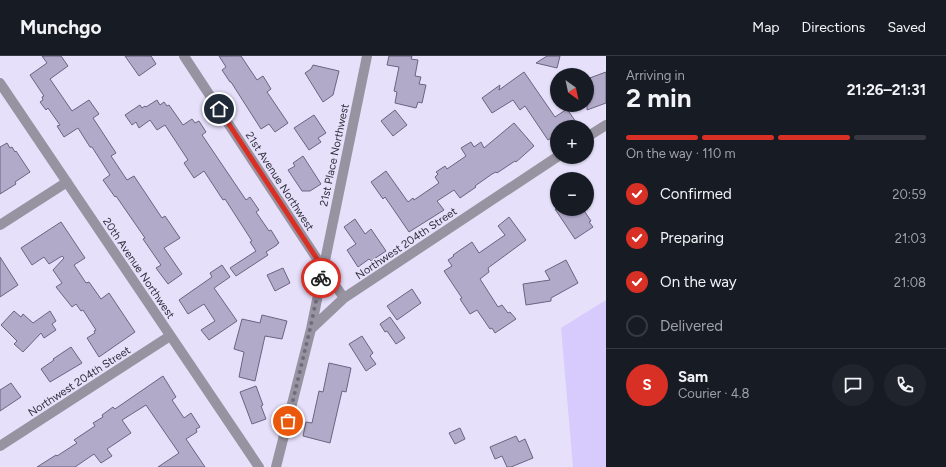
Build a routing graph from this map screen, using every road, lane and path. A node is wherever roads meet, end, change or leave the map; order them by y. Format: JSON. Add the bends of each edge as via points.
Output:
{"nodes":[{"id":1,"x":184,"y":56,"type":"edge"},
{"id":2,"x":367,"y":56,"type":"edge"},
{"id":3,"x":0,"y":83,"type":"edge"},
{"id":4,"x":606,"y":125,"type":"edge"},
{"id":5,"x":594,"y":133,"type":"edge"},
{"id":6,"x":550,"y":162,"type":"edge"},
{"id":7,"x":67,"y":182,"type":"junction"},
{"id":8,"x":0,"y":226,"type":"edge"},
{"id":9,"x":323,"y":268,"type":"junction"},
{"id":10,"x":344,"y":298,"type":"junction"},
{"id":11,"x":310,"y":329,"type":"junction"},
{"id":12,"x":170,"y":336,"type":"junction"},
{"id":13,"x":0,"y":446,"type":"edge"},
{"id":14,"x":259,"y":467,"type":"edge"},
{"id":15,"x":276,"y":467,"type":"edge"}],
"edges":[{"from":1,"to":9,"type":"street","name":"21st Avenue Northwest"},
{"from":2,"to":9,"type":"street","name":"21st Place Northwest"},
{"from":3,"to":7,"type":"street","name":"20th Avenue Northwest"},
{"from":4,"to":5,"type":"street"},
{"from":6,"to":10,"type":"street","name":"Northwest 204th Street"},
{"from":7,"to":8,"type":"street"},
{"from":7,"to":12,"type":"street","name":"20th Avenue Northwest"},
{"from":9,"to":10,"type":"street","name":"21st Avenue Northwest"},
{"from":9,"to":11,"type":"street","name":"21st Place Northwest"},
{"from":10,"to":11,"type":"street","name":"Northwest 204th Street"},
{"from":11,"to":15,"type":"street"},
{"from":12,"to":13,"type":"street","name":"Northwest 204th Street"},
{"from":12,"to":14,"type":"street","name":"20th Avenue Northwest"}]}
